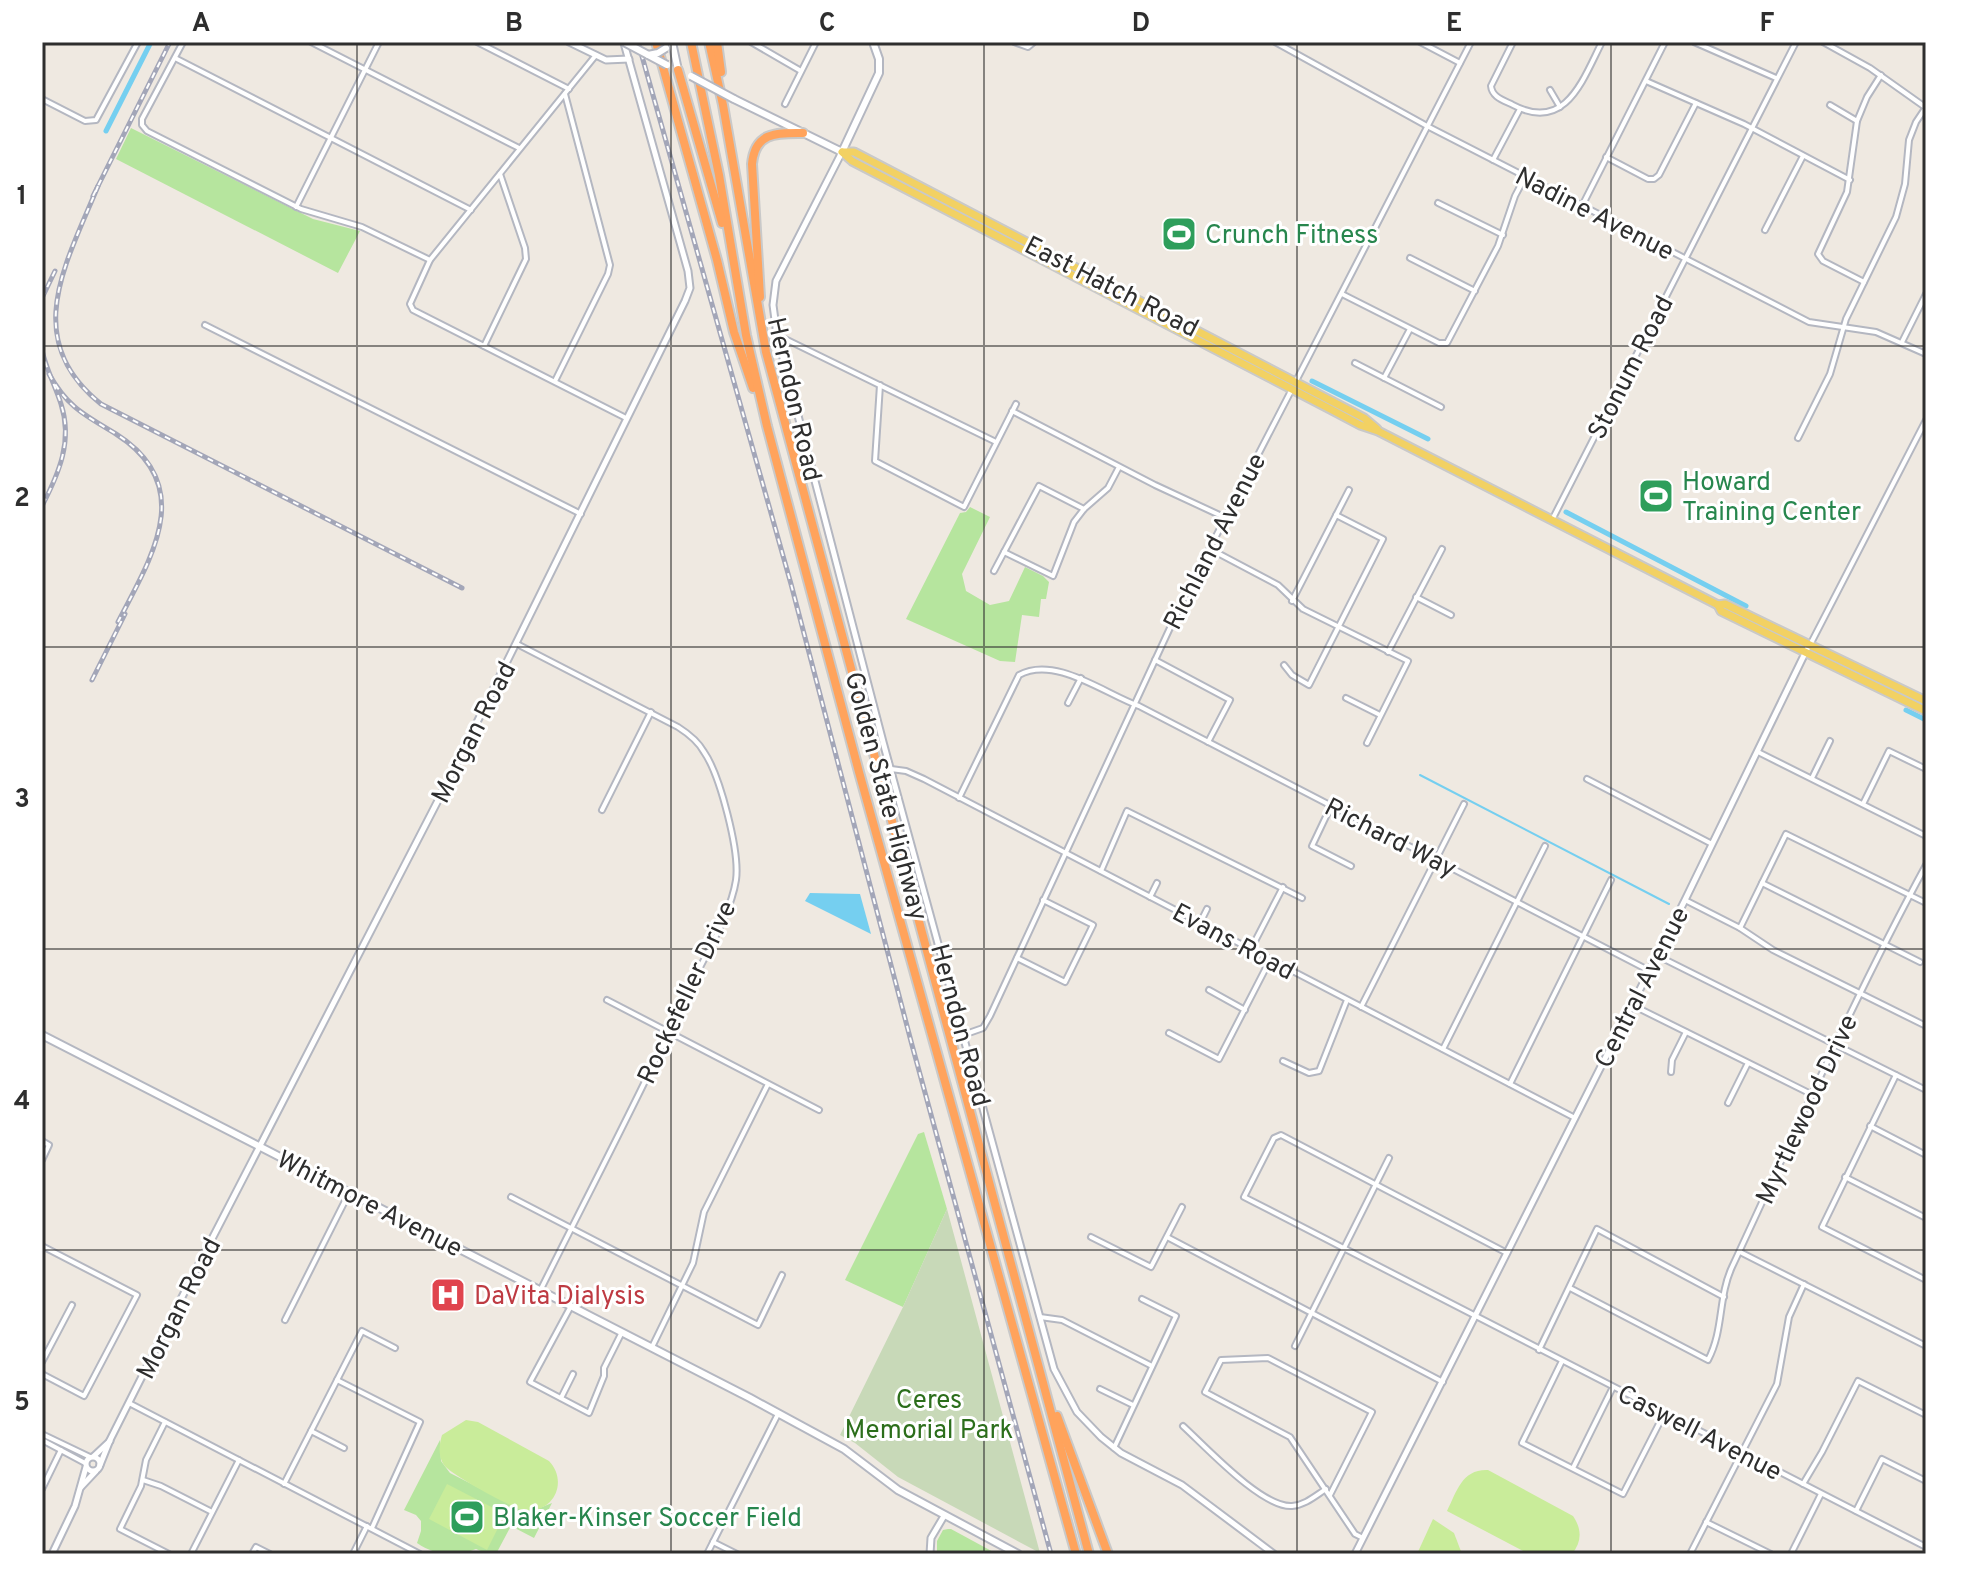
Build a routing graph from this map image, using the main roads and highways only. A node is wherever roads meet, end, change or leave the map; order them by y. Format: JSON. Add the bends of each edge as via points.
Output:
{"nodes":[{"id":1,"x":624,"y":42,"type":"edge"},
{"id":2,"x":656,"y":42,"type":"edge"},
{"id":3,"x":691,"y":42,"type":"edge"},
{"id":4,"x":709,"y":42,"type":"edge"},
{"id":5,"x":717,"y":42,"type":"edge"},
{"id":6,"x":873,"y":42,"type":"edge"},
{"id":7,"x":669,"y":44,"type":"edge"},
{"id":8,"x":648,"y":55,"type":"junction"},
{"id":9,"x":678,"y":70,"type":"junction"},
{"id":10,"x":723,"y":105,"type":"junction"},
{"id":11,"x":803,"y":133,"type":"junction"},
{"id":12,"x":842,"y":152,"type":"junction"},
{"id":13,"x":736,"y":276,"type":"junction"},
{"id":14,"x":760,"y":322,"type":"junction"},
{"id":15,"x":767,"y":426,"type":"junction"},
{"id":16,"x":1808,"y":648,"type":"junction"},
{"id":17,"x":1926,"y":701,"type":"edge"},
{"id":18,"x":1926,"y":711,"type":"edge"},
{"id":19,"x":42,"y":1035,"type":"edge"},
{"id":20,"x":1041,"y":1374,"type":"junction"},
{"id":21,"x":1018,"y":1554,"type":"edge"},
{"id":22,"x":1076,"y":1554,"type":"edge"},
{"id":23,"x":1089,"y":1554,"type":"edge"},
{"id":24,"x":1108,"y":1554,"type":"edge"}],
"edges":[{"from":1,"to":8,"type":"main road","name":"East Hatch Road","bridge":true},
{"from":2,"to":15,"type":"highway","via":[[734,332]]},
{"from":3,"to":13,"type":"highway","name":"Golden State Highway"},
{"from":4,"to":10,"type":"highway","name":"Golden State Highway"},
{"from":5,"to":10,"type":"highway"},
{"from":6,"to":12,"type":"main road","name":"Herndon Road","via":[[879,73]]},
{"from":7,"to":8,"type":"main road","bridge":true},
{"from":7,"to":9,"type":"main road"},
{"from":8,"to":9,"type":"main road","name":"East Hatch Road","bridge":true},
{"from":9,"to":11,"type":"main road","name":"East Hatch Road","bridge":true},
{"from":9,"to":13,"type":"highway"},
{"from":10,"to":14,"type":"highway","name":"Golden State Highway"},
{"from":11,"to":12,"type":"main road","name":"East Hatch Road"},
{"from":11,"to":14,"type":"highway","via":[[770,135],[753,157]]},
{"from":12,"to":16,"type":"main road","name":"East Hatch Road"},
{"from":13,"to":15,"type":"highway","name":"Golden State Highway"},
{"from":14,"to":20,"type":"highway","name":"Golden State Highway"},
{"from":15,"to":22,"type":"highway","name":"Golden State Highway"},
{"from":16,"to":17,"type":"main road","name":"East Hatch Road"},
{"from":16,"to":18,"type":"main road","name":"East Hatch Road"},
{"from":19,"to":21,"type":"main road","name":"Whitmore Avenue","via":[[844,1449],[887,1483]]},
{"from":20,"to":23,"type":"highway","name":"Golden State Highway"},
{"from":20,"to":24,"type":"highway"}]}
